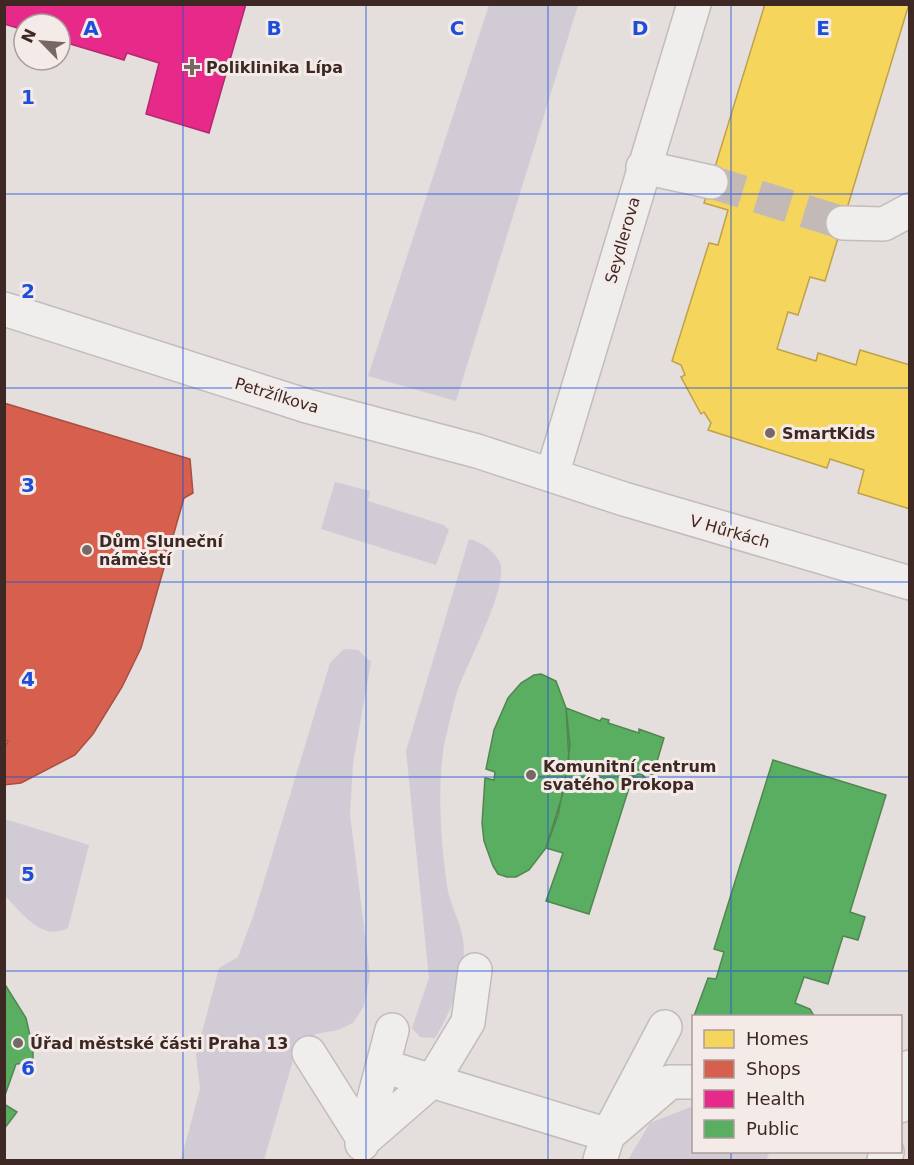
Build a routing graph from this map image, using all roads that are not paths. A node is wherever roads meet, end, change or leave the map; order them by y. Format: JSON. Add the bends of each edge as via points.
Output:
{"nodes":[{"id":1,"x":694,"y":4,"type":"edge"},
{"id":2,"x":643,"y":167,"type":"junction"},
{"id":3,"x":711,"y":182,"type":"tunnel mouth"},
{"id":4,"x":909,"y":210,"type":"edge"},
{"id":5,"x":843,"y":223,"type":"tunnel mouth"},
{"id":6,"x":4,"y":309,"type":"edge"},
{"id":7,"x":552,"y":475,"type":"junction"},
{"id":8,"x":909,"y":583,"type":"edge"},
{"id":9,"x":475,"y":970,"type":"dead end"},
{"id":10,"x":665,"y":1027,"type":"dead end"},
{"id":11,"x":392,"y":1030,"type":"dead end"},
{"id":12,"x":309,"y":1053,"type":"dead end"},
{"id":13,"x":383,"y":1066,"type":"junction"},
{"id":14,"x":909,"y":1067,"type":"edge"},
{"id":15,"x":433,"y":1080,"type":"junction"},
{"id":16,"x":692,"y":1082,"type":"edge"},
{"id":17,"x":902,"y":1098,"type":"edge"},
{"id":18,"x":604,"y":1148,"type":"edge"},
{"id":19,"x":361,"y":1150,"type":"edge"}],
"edges":[{"from":1,"to":2,"type":"street","name":"Seydlerova"},
{"from":2,"to":3,"type":"street"},
{"from":2,"to":7,"type":"street","name":"Seydlerova"},
{"from":4,"to":5,"type":"street","via":[[884,224]]},
{"from":6,"to":7,"type":"street","name":"Petržílkova","via":[[307,406]]},
{"from":7,"to":8,"type":"street","name":"V Hůrkách"},
{"from":9,"to":15,"type":"street","via":[[468,1022]]},
{"from":10,"to":18,"type":"street"},
{"from":11,"to":13,"type":"street"},
{"from":12,"to":19,"type":"street"},
{"from":13,"to":15,"type":"street"},
{"from":13,"to":19,"type":"street"},
{"from":14,"to":17,"type":"street"},
{"from":15,"to":18,"type":"street"},
{"from":15,"to":19,"type":"street"},
{"from":16,"to":18,"type":"street","via":[[670,1082]]}]}
